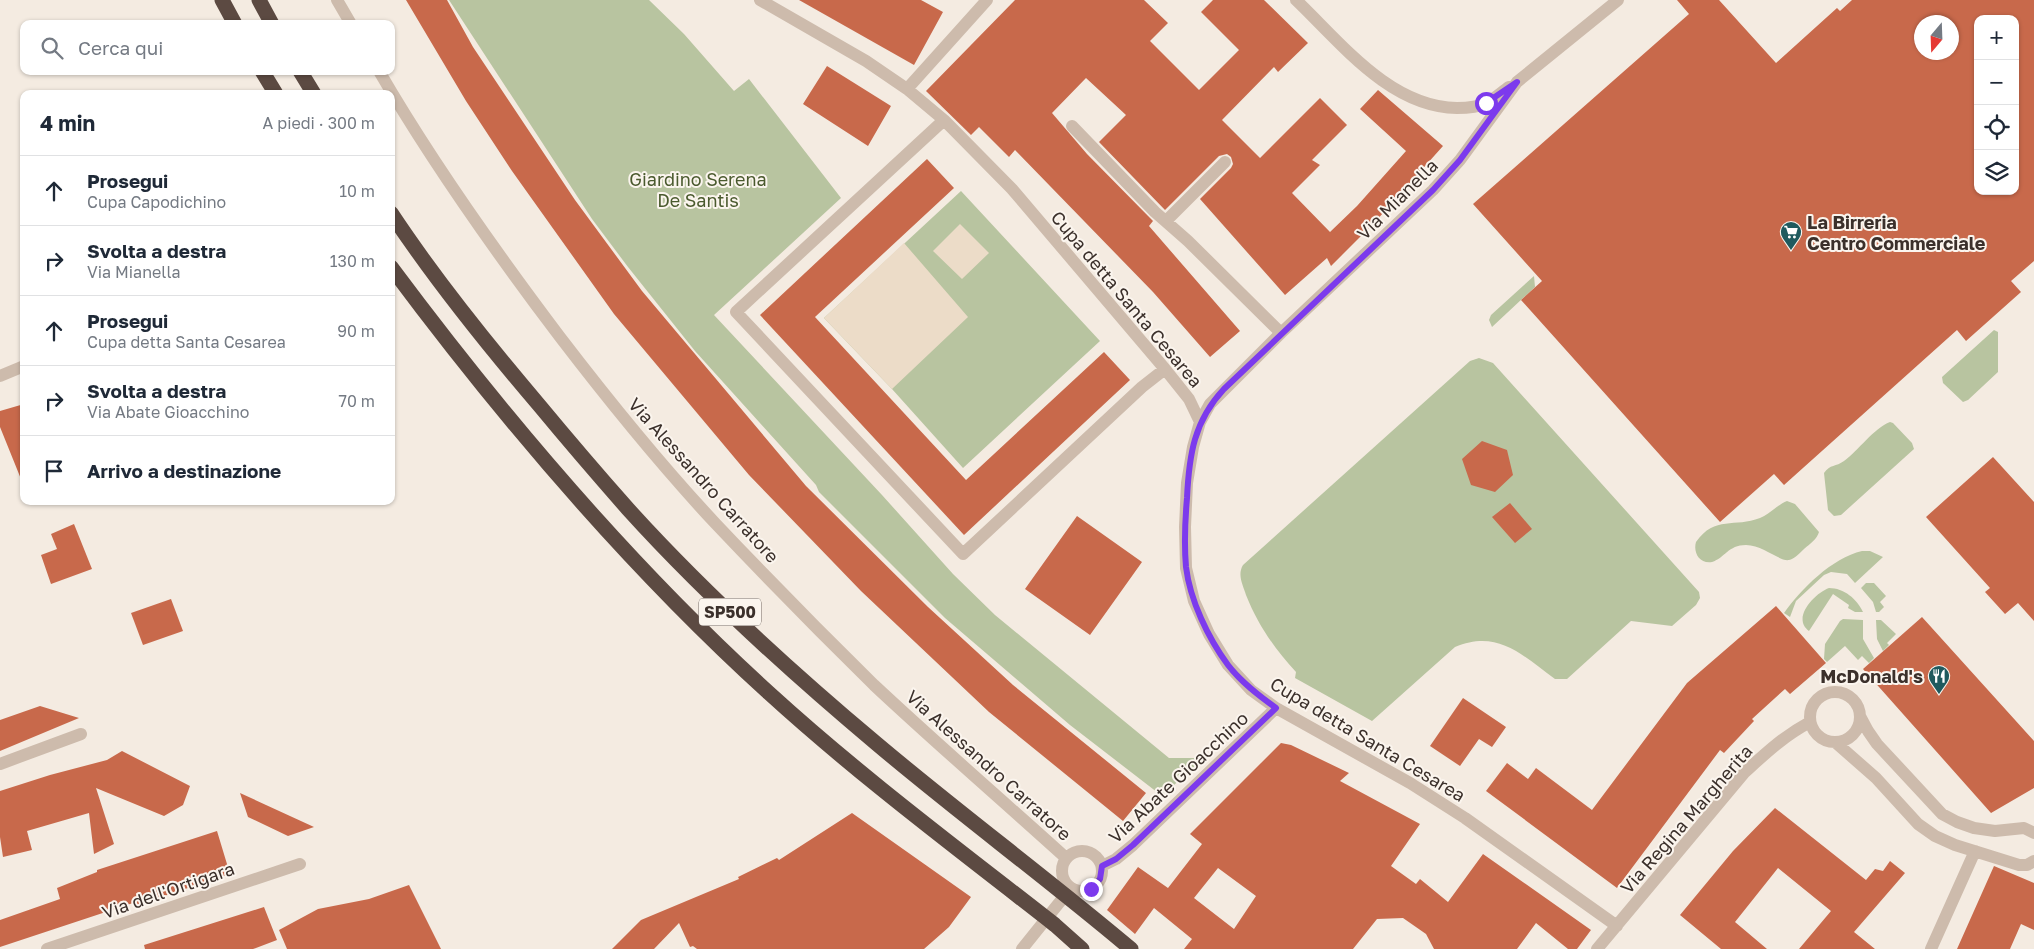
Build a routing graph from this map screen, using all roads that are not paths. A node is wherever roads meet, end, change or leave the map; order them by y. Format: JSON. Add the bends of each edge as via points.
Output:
{"nodes":[{"id":1,"x":222,"y":0,"type":"edge"},
{"id":2,"x":259,"y":0,"type":"edge"},
{"id":3,"x":337,"y":0,"type":"edge"},
{"id":4,"x":760,"y":0,"type":"edge"},
{"id":5,"x":987,"y":0,"type":"edge"},
{"id":6,"x":1296,"y":0,"type":"edge"},
{"id":7,"x":1618,"y":0,"type":"edge"},
{"id":8,"x":233,"y":20,"type":"edge"},
{"id":9,"x":270,"y":20,"type":"edge"},
{"id":10,"x":349,"y":20,"type":"edge"},
{"id":11,"x":264,"y":75,"type":"edge"},
{"id":12,"x":302,"y":75,"type":"edge"},
{"id":13,"x":381,"y":75,"type":"edge"},
{"id":14,"x":1517,"y":82,"type":"junction"},
{"id":15,"x":907,"y":89,"type":"junction"},
{"id":16,"x":274,"y":90,"type":"edge"},
{"id":17,"x":312,"y":90,"type":"edge"},
{"id":18,"x":390,"y":90,"type":"edge"},
{"id":19,"x":395,"y":98,"type":"edge"},
{"id":20,"x":944,"y":120,"type":"junction"},
{"id":21,"x":1072,"y":126,"type":"dead end"},
{"id":22,"x":1225,"y":162,"type":"dead end"},
{"id":23,"x":395,"y":220,"type":"edge"},
{"id":24,"x":1166,"y":222,"type":"junction"},
{"id":25,"x":395,"y":272,"type":"edge"},
{"id":26,"x":1281,"y":333,"type":"junction"},
{"id":27,"x":20,"y":368,"type":"edge"},
{"id":28,"x":1165,"y":369,"type":"junction"},
{"id":29,"x":0,"y":376,"type":"edge"},
{"id":30,"x":1200,"y":422,"type":"junction"},
{"id":31,"x":1276,"y":708,"type":"junction"},
{"id":32,"x":1860,"y":716,"type":"junction"},
{"id":33,"x":1810,"y":722,"type":"junction"},
{"id":34,"x":81,"y":734,"type":"dead end"},
{"id":35,"x":1835,"y":742,"type":"junction"},
{"id":36,"x":0,"y":764,"type":"edge"},
{"id":37,"x":2034,"y":833,"type":"edge"},
{"id":38,"x":1975,"y":851,"type":"junction"},
{"id":39,"x":1066,"y":858,"type":"junction"},
{"id":40,"x":2034,"y":861,"type":"edge"},
{"id":41,"x":300,"y":864,"type":"dead end"},
{"id":42,"x":1102,"y":866,"type":"junction"},
{"id":43,"x":1071,"y":888,"type":"junction"},
{"id":44,"x":1617,"y":926,"type":"junction"},
{"id":45,"x":47,"y":949,"type":"edge"},
{"id":46,"x":1022,"y":949,"type":"edge"},
{"id":47,"x":1082,"y":949,"type":"edge"},
{"id":48,"x":1131,"y":949,"type":"edge"},
{"id":49,"x":1597,"y":949,"type":"edge"},
{"id":50,"x":1931,"y":949,"type":"edge"}],
"edges":[{"from":1,"to":8,"type":"highway"},
{"from":2,"to":9,"type":"highway"},
{"from":3,"to":10,"type":"street"},
{"from":4,"to":15,"type":"street","name":"Cupa detta Santa Cesarea"},
{"from":5,"to":15,"type":"street"},
{"from":6,"to":14,"type":"street","via":[[1376,77],[1398,92],[1422,102],[1445,108],[1466,108],[1486,103]]},
{"from":7,"to":14,"type":"street","name":"Via Mianella"},
{"from":11,"to":16,"type":"highway"},
{"from":12,"to":17,"type":"highway"},
{"from":13,"to":18,"type":"street","name":"Via Alessandro Carratore"},
{"from":14,"to":26,"type":"street","name":"Via Mianella","via":[[1460,160],[1433,190]]},
{"from":15,"to":20,"type":"street","name":"Cupa detta Santa Cesarea"},
{"from":19,"to":39,"type":"street","name":"Via Alessandro Carratore","via":[[518,282],[584,368],[713,521],[828,639]]},
{"from":20,"to":28,"type":"street","name":"Cupa detta Santa Cesarea","via":[[1012,189]]},
{"from":20,"to":28,"type":"street","via":[[736,312],[963,554]]},
{"from":21,"to":24,"type":"street"},
{"from":22,"to":24,"type":"street"},
{"from":23,"to":48,"type":"highway","number":"SP500","bridge":true,"via":[[481,338],[630,510],[708,592],[876,744]]},
{"from":24,"to":26,"type":"street"},
{"from":25,"to":47,"type":"highway","number":"SP500","bridge":true,"via":[[457,356],[530,445],[606,532],[686,614],[768,693],[856,769]]},
{"from":26,"to":30,"type":"street","name":"Via Mianella","via":[[1210,404]]},
{"from":27,"to":29,"type":"street"},
{"from":28,"to":30,"type":"street","name":"Cupa detta Santa Cesarea","via":[[1189,400]]},
{"from":30,"to":31,"type":"street","name":"Cupa detta Santa Cesarea","via":[[1187,483],[1185,527],[1186,568],[1194,601],[1228,665],[1251,690]]},
{"from":31,"to":42,"type":"street","name":"Via Abate Gioacchino","via":[[1133,845]]},
{"from":31,"to":44,"type":"street","name":"Cupa detta Santa Cesarea","via":[[1466,818]]},
{"from":32,"to":33,"type":"street","via":[[1854,701],[1833,692],[1825,694],[1813,706]]},
{"from":32,"to":35,"type":"street","via":[[1860,724],[1851,737]]},
{"from":32,"to":37,"type":"street","via":[[1877,744],[1942,814],[1974,828],[1995,831],[2024,828]]},
{"from":33,"to":35,"type":"street","via":[[1819,737]]},
{"from":33,"to":44,"type":"street","name":"Via Regina Margherita","via":[[1772,746],[1745,772]]},
{"from":34,"to":36,"type":"street"},
{"from":35,"to":38,"type":"street","via":[[1876,778],[1918,824],[1935,836]]},
{"from":38,"to":40,"type":"street","via":[[2019,865]]},
{"from":38,"to":50,"type":"street"},
{"from":39,"to":42,"type":"street","name":"Via Abate Gioacchino","via":[[1083,850],[1095,855]]},
{"from":39,"to":43,"type":"street","via":[[1061,871]]},
{"from":41,"to":45,"type":"street","name":"Via dell'Ortigara"},
{"from":42,"to":43,"type":"street","name":"Via Abate Gioacchino","via":[[1100,879],[1091,889]]},
{"from":43,"to":46,"type":"street"},
{"from":44,"to":49,"type":"street","name":"Via Regina Margherita"}]}
